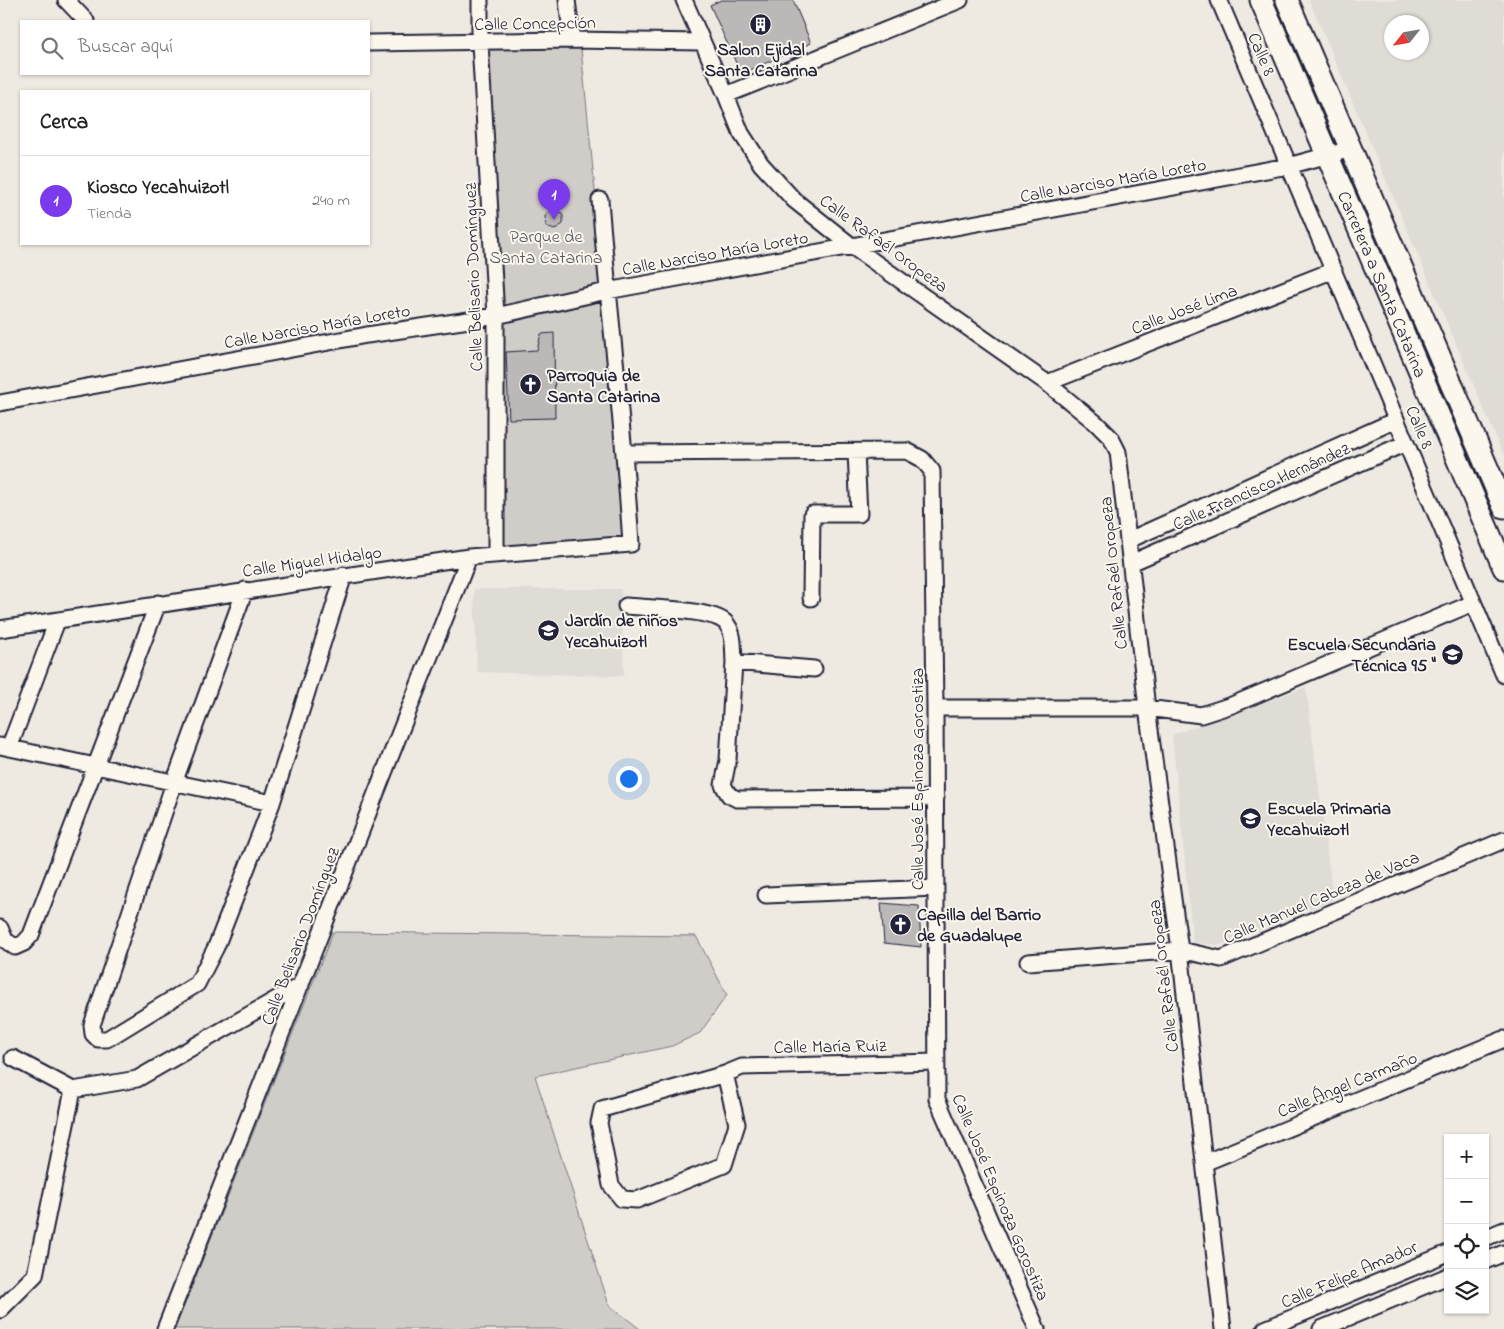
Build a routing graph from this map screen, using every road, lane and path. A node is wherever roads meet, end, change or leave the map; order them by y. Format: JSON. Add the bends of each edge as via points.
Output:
{"nodes":[{"id":1,"x":66,"y":0,"type":"edge"},
{"id":2,"x":480,"y":0,"type":"edge"},
{"id":3,"x":567,"y":0,"type":"edge"},
{"id":4,"x":684,"y":0,"type":"edge"},
{"id":5,"x":960,"y":0,"type":"edge"},
{"id":6,"x":1219,"y":0,"type":"edge"},
{"id":7,"x":1261,"y":0,"type":"edge"},
{"id":8,"x":1287,"y":0,"type":"edge"},
{"id":9,"x":85,"y":20,"type":"edge"},
{"id":10,"x":572,"y":40,"type":"junction"},
{"id":11,"x":702,"y":42,"type":"junction"},
{"id":12,"x":370,"y":43,"type":"edge"},
{"id":13,"x":480,"y":43,"type":"junction"},
{"id":14,"x":726,"y":95,"type":"junction"},
{"id":15,"x":1351,"y":149,"type":"junction"},
{"id":16,"x":1328,"y":156,"type":"junction"},
{"id":17,"x":1288,"y":166,"type":"junction"},
{"id":18,"x":600,"y":200,"type":"dead end"},
{"id":19,"x":853,"y":247,"type":"junction"},
{"id":20,"x":1334,"y":270,"type":"junction"},
{"id":21,"x":607,"y":291,"type":"junction"},
{"id":22,"x":496,"y":316,"type":"junction"},
{"id":23,"x":1047,"y":383,"type":"junction"},
{"id":24,"x":0,"y":403,"type":"edge"},
{"id":25,"x":1396,"y":420,"type":"junction"},
{"id":26,"x":1406,"y":443,"type":"junction"},
{"id":27,"x":856,"y":452,"type":"junction"},
{"id":28,"x":625,"y":453,"type":"junction"},
{"id":29,"x":1504,"y":507,"type":"edge"},
{"id":30,"x":1129,"y":540,"type":"junction"},
{"id":31,"x":496,"y":554,"type":"junction"},
{"id":32,"x":469,"y":557,"type":"junction"},
{"id":33,"x":1132,"y":563,"type":"junction"},
{"id":34,"x":1504,"y":568,"type":"edge"},
{"id":35,"x":344,"y":575,"type":"junction"},
{"id":36,"x":245,"y":590,"type":"junction"},
{"id":37,"x":811,"y":598,"type":"dead end"},
{"id":38,"x":158,"y":603,"type":"junction"},
{"id":39,"x":1473,"y":603,"type":"junction"},
{"id":40,"x":626,"y":606,"type":"dead end"},
{"id":41,"x":57,"y":621,"type":"junction"},
{"id":42,"x":0,"y":629,"type":"edge"},
{"id":43,"x":734,"y":662,"type":"junction"},
{"id":44,"x":814,"y":669,"type":"dead end"},
{"id":45,"x":1504,"y":675,"type":"edge"},
{"id":46,"x":936,"y":708,"type":"junction"},
{"id":47,"x":1147,"y":708,"type":"junction"},
{"id":48,"x":5,"y":747,"type":"edge"},
{"id":49,"x":96,"y":767,"type":"junction"},
{"id":50,"x":174,"y":782,"type":"junction"},
{"id":51,"x":936,"y":798,"type":"junction"},
{"id":52,"x":272,"y":803,"type":"junction"},
{"id":53,"x":1504,"y":840,"type":"edge"},
{"id":54,"x":936,"y":888,"type":"junction"},
{"id":55,"x":766,"y":895,"type":"dead end"},
{"id":56,"x":0,"y":928,"type":"edge"},
{"id":57,"x":1180,"y":950,"type":"junction"},
{"id":58,"x":1028,"y":962,"type":"dead end"},
{"id":59,"x":301,"y":984,"type":"junction"},
{"id":60,"x":1504,"y":1040,"type":"edge"},
{"id":61,"x":13,"y":1058,"type":"dead end"},
{"id":62,"x":936,"y":1062,"type":"junction"},
{"id":63,"x":725,"y":1074,"type":"junction"},
{"id":64,"x":73,"y":1090,"type":"junction"},
{"id":65,"x":1204,"y":1163,"type":"junction"},
{"id":66,"x":1504,"y":1230,"type":"edge"},
{"id":67,"x":1489,"y":1236,"type":"edge"},
{"id":68,"x":1504,"y":1253,"type":"edge"},
{"id":69,"x":1444,"y":1255,"type":"edge"},
{"id":70,"x":1489,"y":1259,"type":"edge"},
{"id":71,"x":1444,"y":1278,"type":"edge"},
{"id":72,"x":0,"y":1310,"type":"edge"},
{"id":73,"x":165,"y":1329,"type":"edge"},
{"id":74,"x":1037,"y":1329,"type":"edge"},
{"id":75,"x":1223,"y":1329,"type":"edge"},
{"id":76,"x":1265,"y":1329,"type":"edge"},
{"id":77,"x":1321,"y":1329,"type":"edge"}],
"edges":[{"from":1,"to":9,"type":"street"},
{"from":2,"to":13,"type":"street","name":"Calle Belisario Domínguez"},
{"from":3,"to":10,"type":"street"},
{"from":4,"to":11,"type":"street","name":"Calle Rafaél Oropeza"},
{"from":5,"to":14,"type":"street"},
{"from":6,"to":17,"type":"street","name":"Calle 8"},
{"from":7,"to":16,"type":"main road","name":"Carretera a Santa Catarina"},
{"from":8,"to":15,"type":"main road","name":"Carretera a Santa Catarina"},
{"from":10,"to":11,"type":"street","name":"Calle Concepción"},
{"from":10,"to":13,"type":"street","name":"Calle Concepción"},
{"from":11,"to":14,"type":"street","name":"Calle Rafaél Oropeza"},
{"from":12,"to":13,"type":"street","name":"Calle Concepción"},
{"from":13,"to":22,"type":"street","name":"Calle Belisario Domínguez"},
{"from":14,"to":19,"type":"street","name":"Calle Rafaél Oropeza","via":[[741,133],[761,164],[794,200]]},
{"from":15,"to":16,"type":"street","name":"Calle Narciso María Loreto"},
{"from":15,"to":29,"type":"main road","name":"Carretera a Santa Catarina"},
{"from":16,"to":17,"type":"street","name":"Calle Narciso María Loreto"},
{"from":16,"to":34,"type":"main road","name":"Carretera a Santa Catarina"},
{"from":17,"to":19,"type":"street","name":"Calle Narciso María Loreto"},
{"from":17,"to":20,"type":"street","name":"Calle 8"},
{"from":18,"to":21,"type":"street"},
{"from":19,"to":21,"type":"street","name":"Calle Narciso María Loreto"},
{"from":19,"to":23,"type":"street","name":"Calle Rafaél Oropeza"},
{"from":20,"to":23,"type":"street","name":"Calle José Lima"},
{"from":20,"to":25,"type":"street","name":"Calle 8"},
{"from":21,"to":22,"type":"street","name":"Calle Narciso María Loreto"},
{"from":21,"to":28,"type":"street"},
{"from":22,"to":24,"type":"street","name":"Calle Narciso María Loreto","via":[[367,335]]},
{"from":22,"to":31,"type":"street","name":"Calle Belisario Domínguez"},
{"from":23,"to":30,"type":"street","name":"Calle Rafaél Oropeza","via":[[1111,438],[1118,452]]},
{"from":25,"to":26,"type":"street","name":"Calle 8"},
{"from":25,"to":30,"type":"street","name":"Calle Francisco Hernández"},
{"from":26,"to":33,"type":"street","name":"Calle Francisco Hernández"},
{"from":26,"to":39,"type":"street","name":"Calle 8"},
{"from":27,"to":28,"type":"street","name":"Calle José Espinoza Gorostiza"},
{"from":27,"to":37,"type":"street","via":[[859,514],[812,514]]},
{"from":27,"to":46,"type":"street","name":"Calle José Espinoza Gorostiza","via":[[907,452],[922,459],[932,471]]},
{"from":28,"to":31,"type":"street","name":"Calle Miguel Hidalgo","via":[[630,544]]},
{"from":30,"to":33,"type":"street","name":"Calle Rafaél Oropeza"},
{"from":31,"to":32,"type":"street","name":"Calle Miguel Hidalgo"},
{"from":32,"to":35,"type":"street","name":"Calle Miguel Hidalgo"},
{"from":32,"to":59,"type":"street","name":"Calle Belisario Domínguez"},
{"from":33,"to":47,"type":"street","name":"Calle Rafaél Oropeza"},
{"from":35,"to":36,"type":"street","name":"Calle Miguel Hidalgo"},
{"from":35,"to":52,"type":"street"},
{"from":36,"to":38,"type":"street","name":"Calle Miguel Hidalgo"},
{"from":36,"to":50,"type":"street"},
{"from":38,"to":41,"type":"street","name":"Calle Miguel Hidalgo"},
{"from":38,"to":49,"type":"street"},
{"from":39,"to":45,"type":"street","name":"Calle 8"},
{"from":39,"to":47,"type":"street","via":[[1232,705],[1201,715]]},
{"from":40,"to":43,"type":"street","via":[[710,614],[724,621],[732,633]]},
{"from":41,"to":42,"type":"street","name":"Calle Miguel Hidalgo"},
{"from":41,"to":48,"type":"street"},
{"from":43,"to":44,"type":"street"},
{"from":43,"to":51,"type":"street","via":[[728,760],[723,786],[729,795],[737,799]]},
{"from":46,"to":47,"type":"street"},
{"from":46,"to":51,"type":"street","name":"Calle José Espinoza Gorostiza"},
{"from":47,"to":57,"type":"street","name":"Calle Rafaél Oropeza"},
{"from":48,"to":49,"type":"street"},
{"from":49,"to":50,"type":"street"},
{"from":49,"to":56,"type":"street","via":[[30,935],[15,947],[5,940]]},
{"from":50,"to":52,"type":"street"},
{"from":50,"to":52,"type":"street","via":[[92,1025],[93,1034],[98,1039],[107,1039],[197,984],[216,947]]},
{"from":51,"to":54,"type":"street","name":"Calle José Espinoza Gorostiza"},
{"from":53,"to":57,"type":"street","name":"Calle Manuel Cabeza de Vaca","via":[[1222,958]]},
{"from":54,"to":55,"type":"street"},
{"from":54,"to":62,"type":"street","name":"Calle José Espinoza Gorostiza"},
{"from":57,"to":58,"type":"street","name":"Calle Manuel Cabeza de Vaca"},
{"from":57,"to":65,"type":"street","name":"Calle Rafaél Oropeza"},
{"from":59,"to":64,"type":"street","via":[[137,1079]]},
{"from":59,"to":73,"type":"street","name":"Calle Belisario Domínguez"},
{"from":60,"to":65,"type":"street","name":"Calle Ángel Carmaño"},
{"from":61,"to":64,"type":"street"},
{"from":62,"to":63,"type":"street","name":"Calle María Ruiz","via":[[742,1067]]},
{"from":62,"to":74,"type":"street","name":"Calle José Espinoza Gorostiza","via":[[936,1099]]},
{"from":63,"to":63,"type":"street","name":"Calle María Ruiz","via":[[737,1124],[724,1165],[637,1200],[622,1199],[611,1185],[599,1123],[602,1109]]},
{"from":64,"to":72,"type":"street","via":[[35,1275]]},
{"from":65,"to":75,"type":"street","name":"Calle Rafaél Oropeza"},
{"from":66,"to":67,"type":"street"},
{"from":68,"to":70,"type":"street"},
{"from":69,"to":76,"type":"street","name":"Calle Felipe Amador"},
{"from":71,"to":77,"type":"street"}]}
